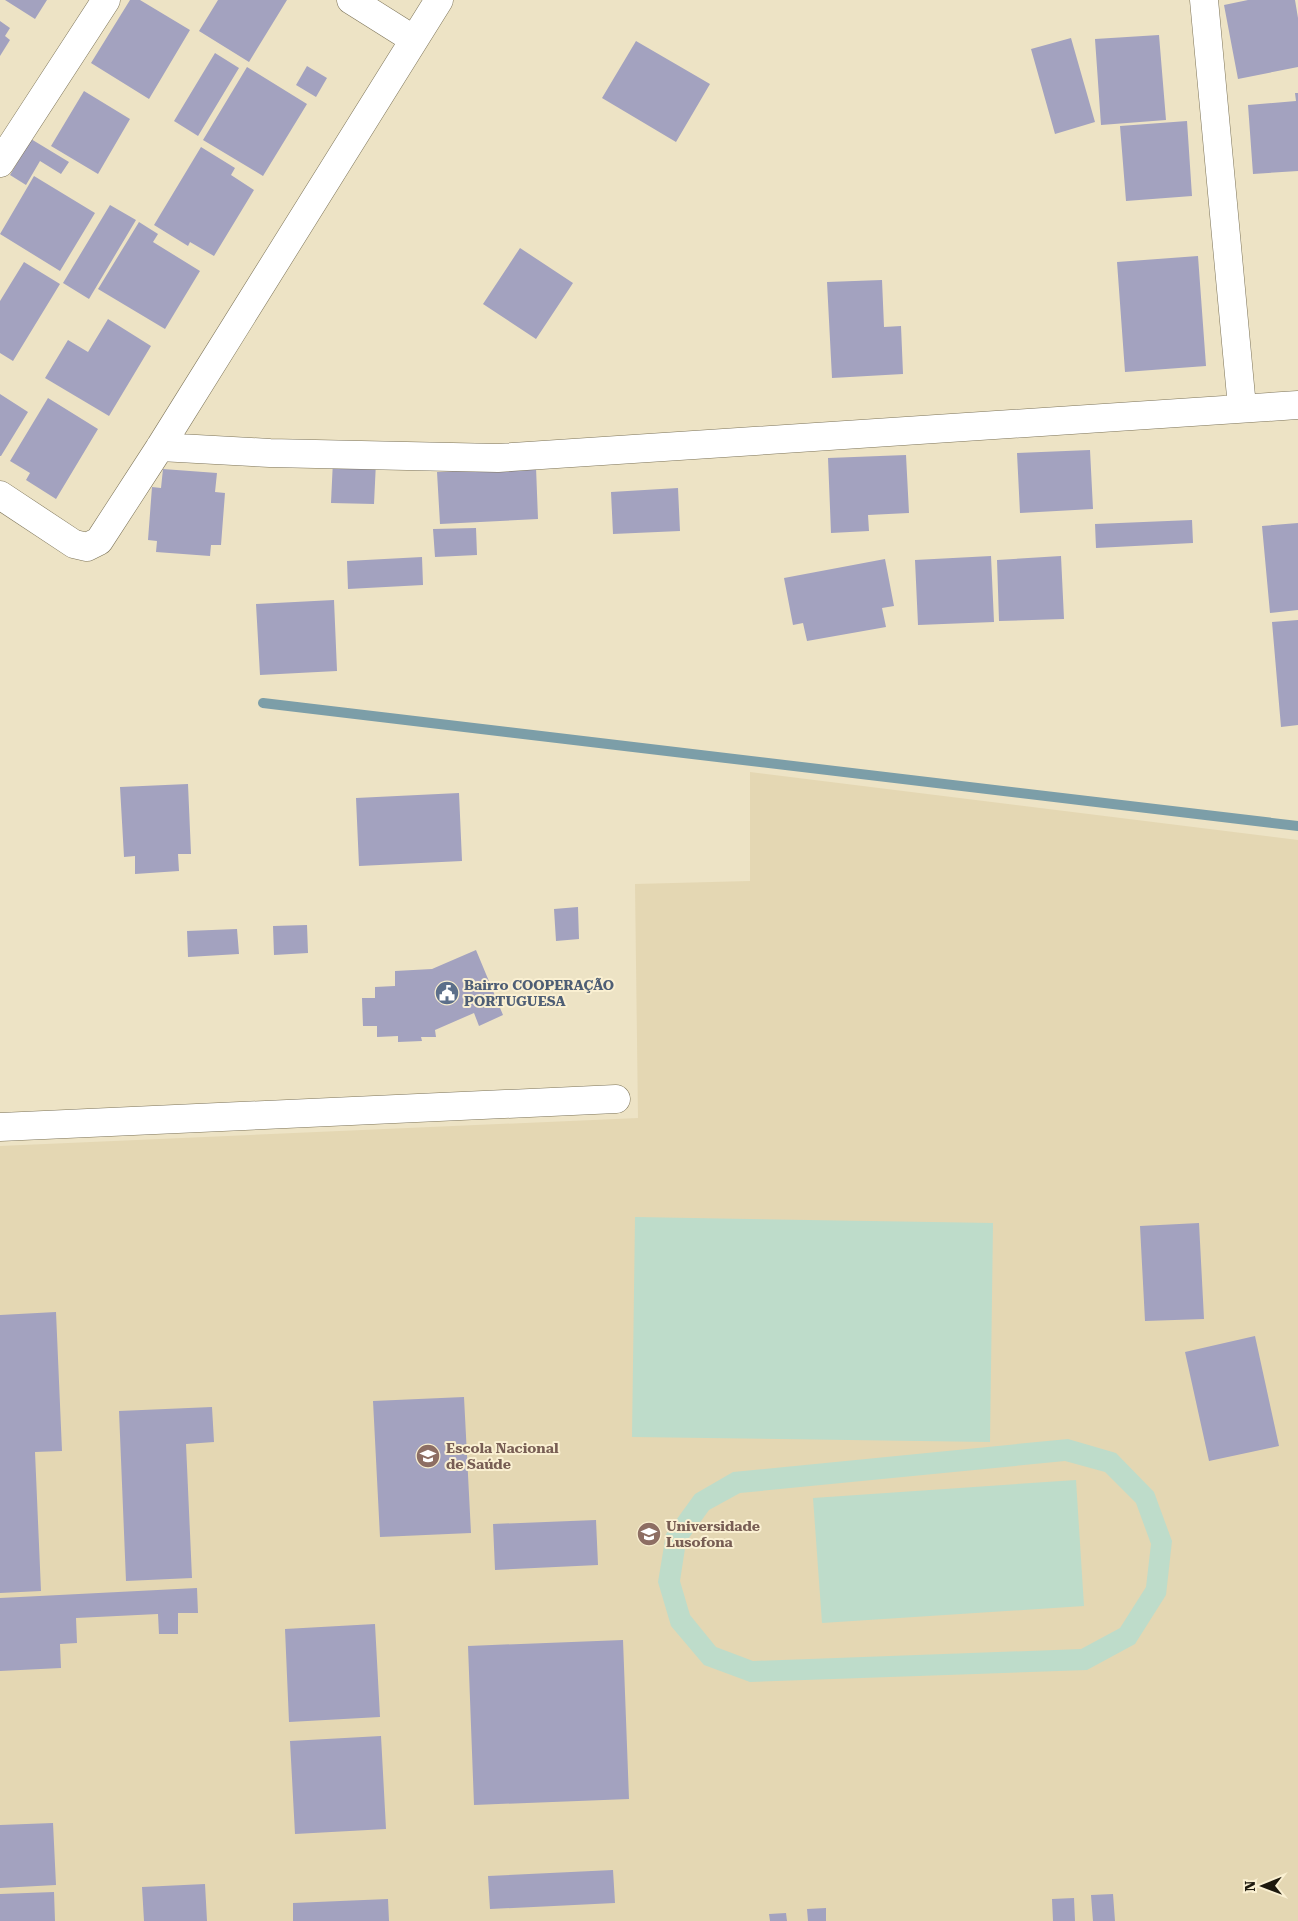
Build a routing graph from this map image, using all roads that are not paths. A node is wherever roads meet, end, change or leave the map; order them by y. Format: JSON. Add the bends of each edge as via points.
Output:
{"nodes":[{"id":1,"x":106,"y":0,"type":"edge"},
{"id":2,"x":351,"y":0,"type":"edge"},
{"id":3,"x":439,"y":0,"type":"edge"},
{"id":4,"x":1204,"y":0,"type":"edge"},
{"id":5,"x":413,"y":39,"type":"junction"},
{"id":6,"x":0,"y":164,"type":"edge"},
{"id":7,"x":1298,"y":405,"type":"edge"},
{"id":8,"x":1242,"y":407,"type":"junction"},
{"id":9,"x":160,"y":447,"type":"junction"},
{"id":10,"x":0,"y":495,"type":"edge"},
{"id":11,"x":616,"y":1099,"type":"dead end"},
{"id":12,"x":0,"y":1127,"type":"edge"}],
"edges":[{"from":1,"to":6,"type":"street"},
{"from":2,"to":5,"type":"street"},
{"from":3,"to":5,"type":"street"},
{"from":4,"to":8,"type":"street"},
{"from":5,"to":9,"type":"street"},
{"from":7,"to":8,"type":"street"},
{"from":8,"to":9,"type":"street","via":[[498,458]]},
{"from":9,"to":10,"type":"street","via":[[99,541],[87,547],[74,544]]},
{"from":11,"to":12,"type":"street"}]}
